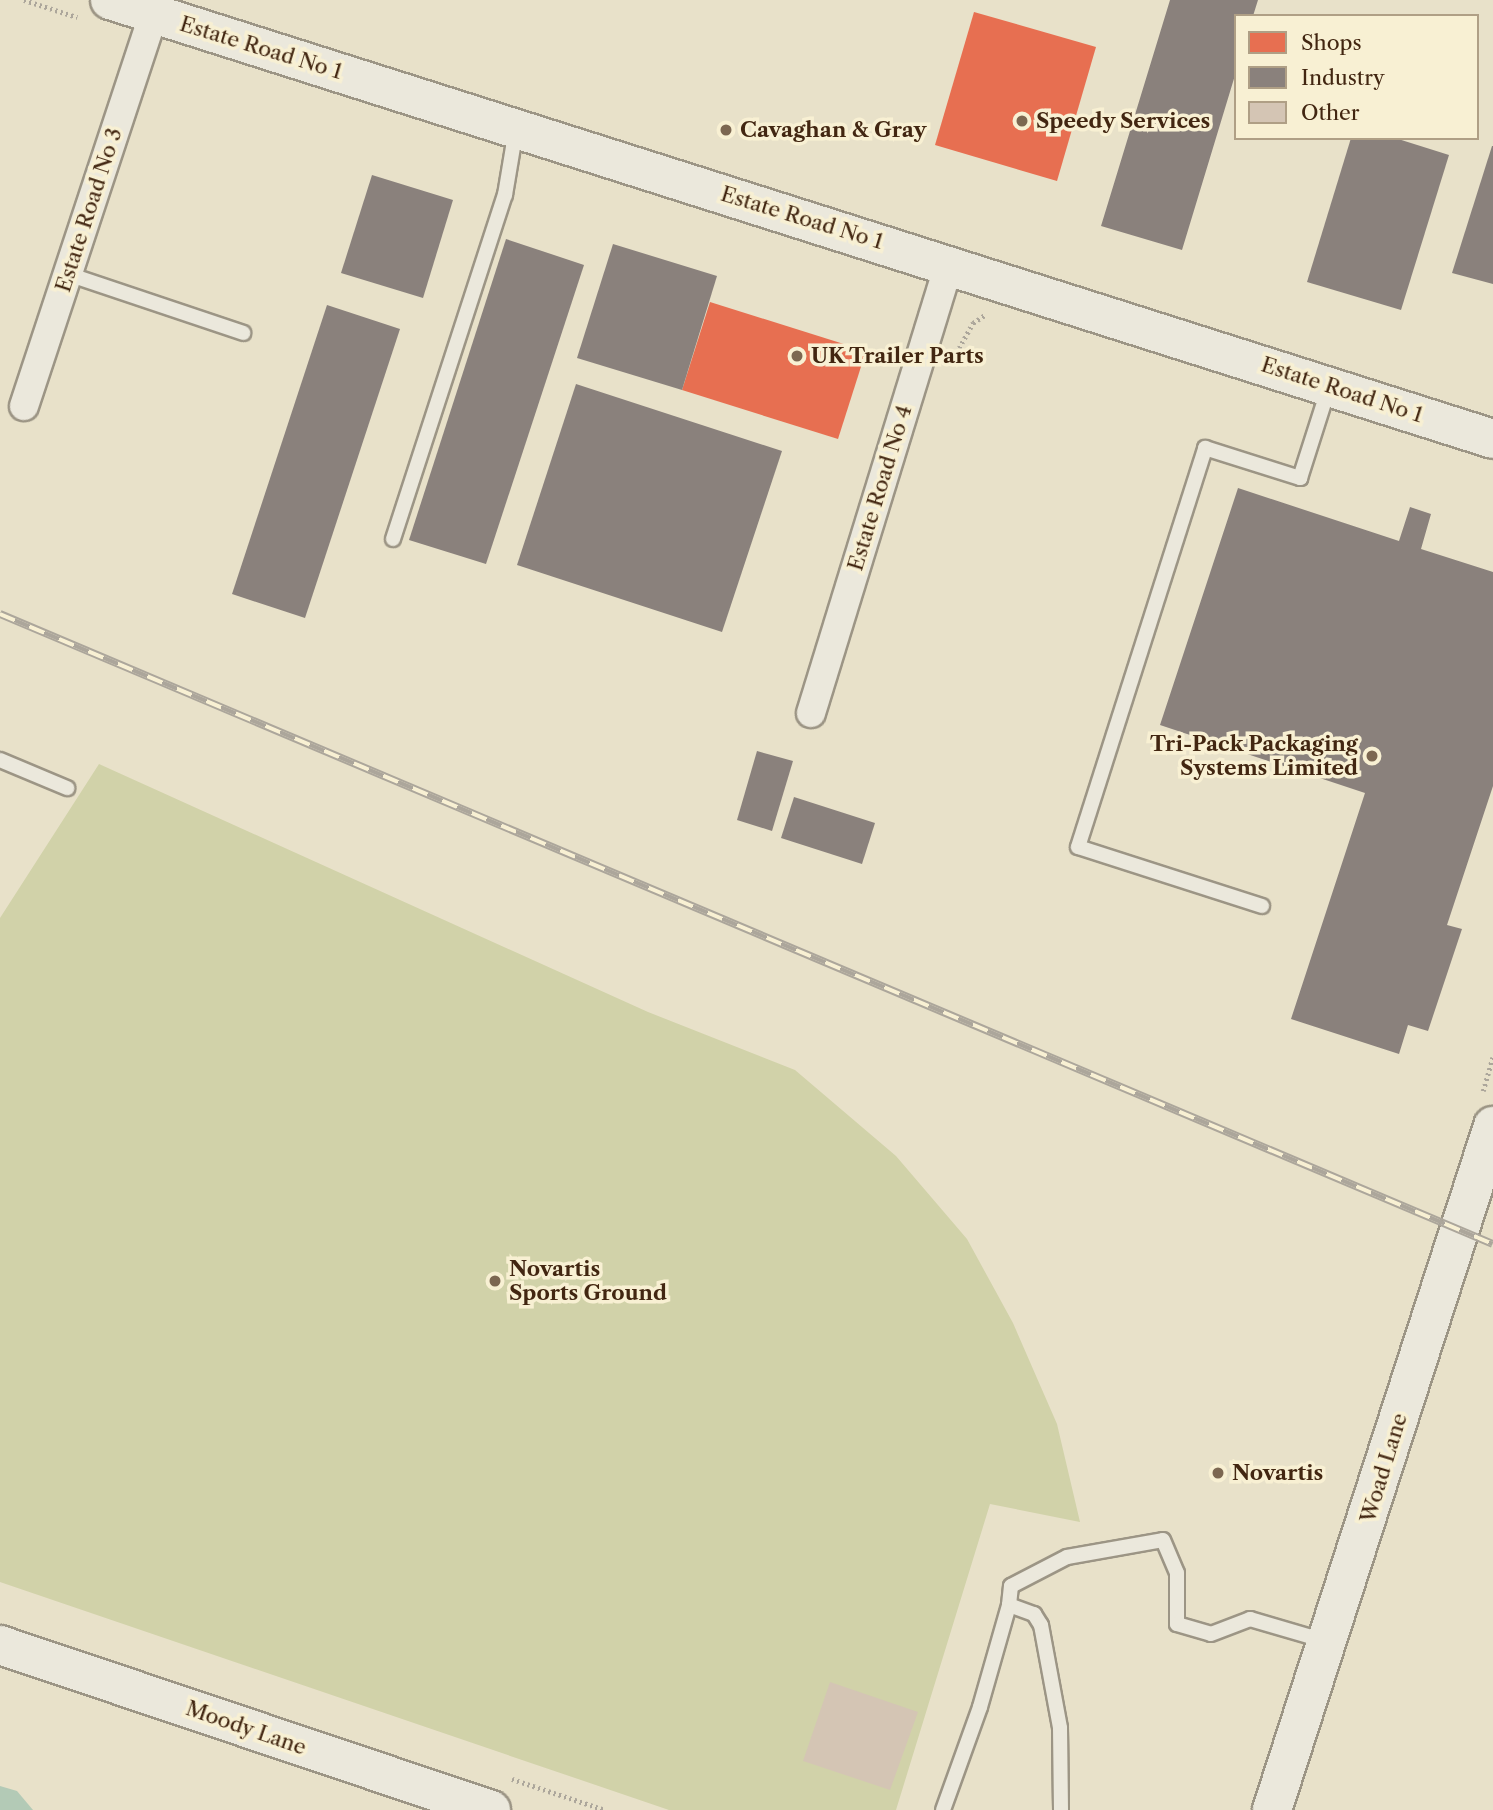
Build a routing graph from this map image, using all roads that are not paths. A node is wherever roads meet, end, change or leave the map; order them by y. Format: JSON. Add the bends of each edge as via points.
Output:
{"nodes":[{"id":1,"x":110,"y":0,"type":"edge"},
{"id":2,"x":157,"y":7,"type":"edge"},
{"id":3,"x":516,"y":128,"type":"junction"},
{"id":4,"x":949,"y":264,"type":"junction"},
{"id":5,"x":68,"y":274,"type":"junction"},
{"id":6,"x":243,"y":333,"type":"dead end"},
{"id":7,"x":1330,"y":385,"type":"junction"},
{"id":8,"x":24,"y":406,"type":"dead end"},
{"id":9,"x":1493,"y":439,"type":"edge"},
{"id":10,"x":393,"y":540,"type":"dead end"},
{"id":11,"x":811,"y":713,"type":"dead end"},
{"id":12,"x":0,"y":760,"type":"edge"},
{"id":13,"x":67,"y":788,"type":"dead end"},
{"id":14,"x":1262,"y":906,"type":"dead end"},
{"id":15,"x":1493,"y":1126,"type":"edge"},
{"id":16,"x":1009,"y":1605,"type":"junction"},
{"id":17,"x":1329,"y":1642,"type":"junction"},
{"id":18,"x":0,"y":1645,"type":"edge"},
{"id":19,"x":491,"y":1810,"type":"edge"},
{"id":20,"x":943,"y":1810,"type":"edge"},
{"id":21,"x":1061,"y":1810,"type":"edge"},
{"id":22,"x":1272,"y":1810,"type":"edge"}],
"edges":[{"from":1,"to":2,"type":"street","name":"Estate Road No 1"},
{"from":2,"to":3,"type":"street","name":"Estate Road No 1"},
{"from":2,"to":5,"type":"street","name":"Estate Road No 3"},
{"from":3,"to":4,"type":"street","name":"Estate Road No 1"},
{"from":3,"to":10,"type":"lane","via":[[505,195]]},
{"from":4,"to":7,"type":"street","name":"Estate Road No 1"},
{"from":4,"to":11,"type":"street","name":"Estate Road No 4"},
{"from":5,"to":6,"type":"lane"},
{"from":5,"to":8,"type":"street","name":"Estate Road No 3"},
{"from":7,"to":9,"type":"street","name":"Estate Road No 1"},
{"from":7,"to":14,"type":"lane","via":[[1300,478],[1205,448],[1077,847]]},
{"from":12,"to":13,"type":"lane"},
{"from":15,"to":17,"type":"street","name":"Woad Lane"},
{"from":16,"to":17,"type":"lane","via":[[1011,1586],[1067,1557],[1163,1540],[1177,1573],[1177,1624],[1211,1634],[1250,1619]]},
{"from":16,"to":20,"type":"lane","via":[[980,1707]]},
{"from":16,"to":21,"type":"lane","via":[[1034,1614],[1041,1625],[1060,1728]]},
{"from":17,"to":22,"type":"street","name":"Woad Lane"},
{"from":18,"to":19,"type":"street","name":"Moody Lane"}]}
